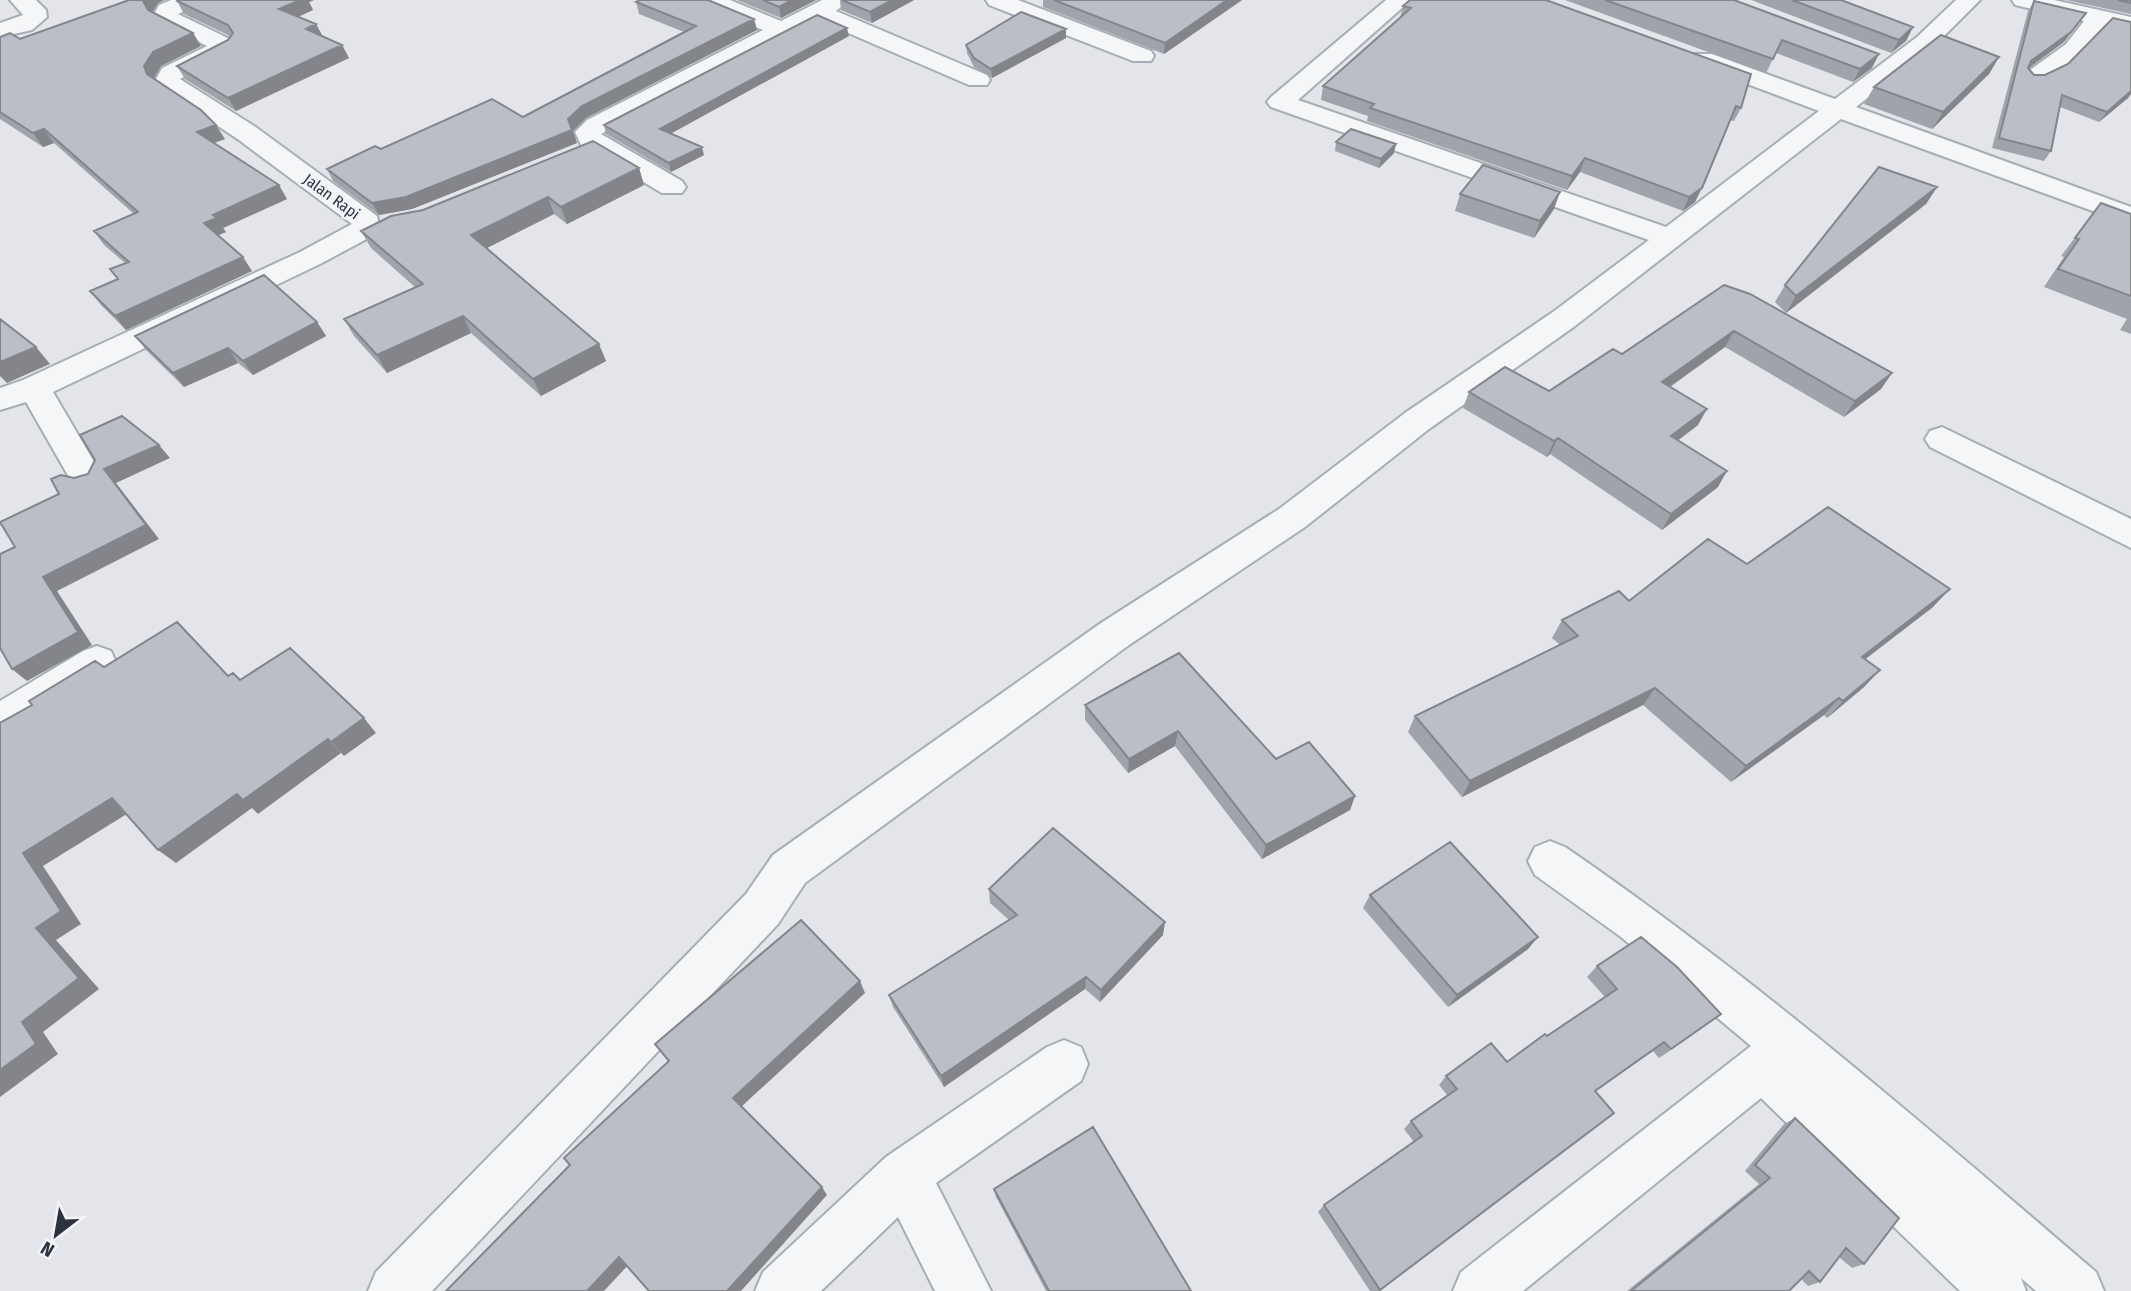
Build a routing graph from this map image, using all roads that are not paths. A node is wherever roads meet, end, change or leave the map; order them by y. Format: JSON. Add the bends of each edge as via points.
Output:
{"nodes":[{"id":1,"x":21,"y":0,"type":"edge"},
{"id":2,"x":190,"y":0,"type":"edge"},
{"id":3,"x":710,"y":0,"type":"edge"},
{"id":4,"x":997,"y":0,"type":"edge"},
{"id":5,"x":1400,"y":0,"type":"edge"},
{"id":6,"x":1969,"y":0,"type":"edge"},
{"id":7,"x":2023,"y":0,"type":"edge"},
{"id":8,"x":828,"y":6,"type":"edge"},
{"id":9,"x":2101,"y":16,"type":"junction"},
{"id":10,"x":2131,"y":24,"type":"edge"},
{"id":11,"x":0,"y":30,"type":"edge"},
{"id":12,"x":783,"y":30,"type":"junction"},
{"id":13,"x":1676,"y":50,"type":"edge"},
{"id":14,"x":1142,"y":56,"type":"dead end"},
{"id":15,"x":2036,"y":77,"type":"edge"},
{"id":16,"x":978,"y":79,"type":"dead end"},
{"id":17,"x":1836,"y":109,"type":"junction"},
{"id":18,"x":600,"y":145,"type":"junction"},
{"id":19,"x":576,"y":155,"type":"edge"},
{"id":20,"x":672,"y":187,"type":"dead end"},
{"id":21,"x":2131,"y":217,"type":"edge"},
{"id":22,"x":1668,"y":237,"type":"junction"},
{"id":23,"x":34,"y":388,"type":"junction"},
{"id":24,"x":0,"y":399,"type":"edge"},
{"id":25,"x":1942,"y":439,"type":"dead end"},
{"id":26,"x":86,"y":477,"type":"edge"},
{"id":27,"x":2131,"y":535,"type":"edge"},
{"id":28,"x":97,"y":662,"type":"edge"},
{"id":29,"x":0,"y":721,"type":"edge"},
{"id":30,"x":1550,"y":862,"type":"dead end"},
{"id":31,"x":1064,"y":1064,"type":"dead end"},
{"id":32,"x":904,"y":1175,"type":"junction"},
{"id":33,"x":395,"y":1291,"type":"edge"},
{"id":34,"x":782,"y":1291,"type":"edge"},
{"id":35,"x":964,"y":1291,"type":"edge"},
{"id":36,"x":1480,"y":1291,"type":"edge"},
{"id":37,"x":1999,"y":1291,"type":"edge"},
{"id":38,"x":2077,"y":1291,"type":"edge"}],
"edges":[{"from":1,"to":11,"type":"street","via":[[35,10],[35,17],[24,25]]},
{"from":2,"to":23,"type":"street","name":"Jalan Rapi","via":[[167,10],[165,16],[226,46],[167,80],[378,226]]},
{"from":3,"to":12,"type":"street"},
{"from":4,"to":14,"type":"street"},
{"from":5,"to":22,"type":"street","via":[[1280,102]]},
{"from":6,"to":17,"type":"street","via":[[1925,42],[1882,60]]},
{"from":7,"to":9,"type":"street"},
{"from":8,"to":12,"type":"street"},
{"from":8,"to":16,"type":"street"},
{"from":9,"to":10,"type":"street"},
{"from":9,"to":15,"type":"street","via":[[2074,49]]},
{"from":12,"to":18,"type":"street","via":[[596,125],[588,132]]},
{"from":13,"to":17,"type":"street"},
{"from":17,"to":21,"type":"street"},
{"from":17,"to":22,"type":"street"},
{"from":18,"to":19,"type":"street"},
{"from":18,"to":20,"type":"street"},
{"from":22,"to":33,"type":"street","via":[[1292,518],[1115,634],[789,869],[762,909]]},
{"from":23,"to":24,"type":"street","name":"Jalan Rapi"},
{"from":23,"to":26,"type":"street"},
{"from":25,"to":27,"type":"street"},
{"from":28,"to":29,"type":"street"},
{"from":30,"to":38,"type":"street","via":[[1637,922]]},
{"from":31,"to":32,"type":"street"},
{"from":32,"to":34,"type":"street"},
{"from":32,"to":35,"type":"street"},
{"from":36,"to":37,"type":"street","via":[[1763,1065]]}]}
